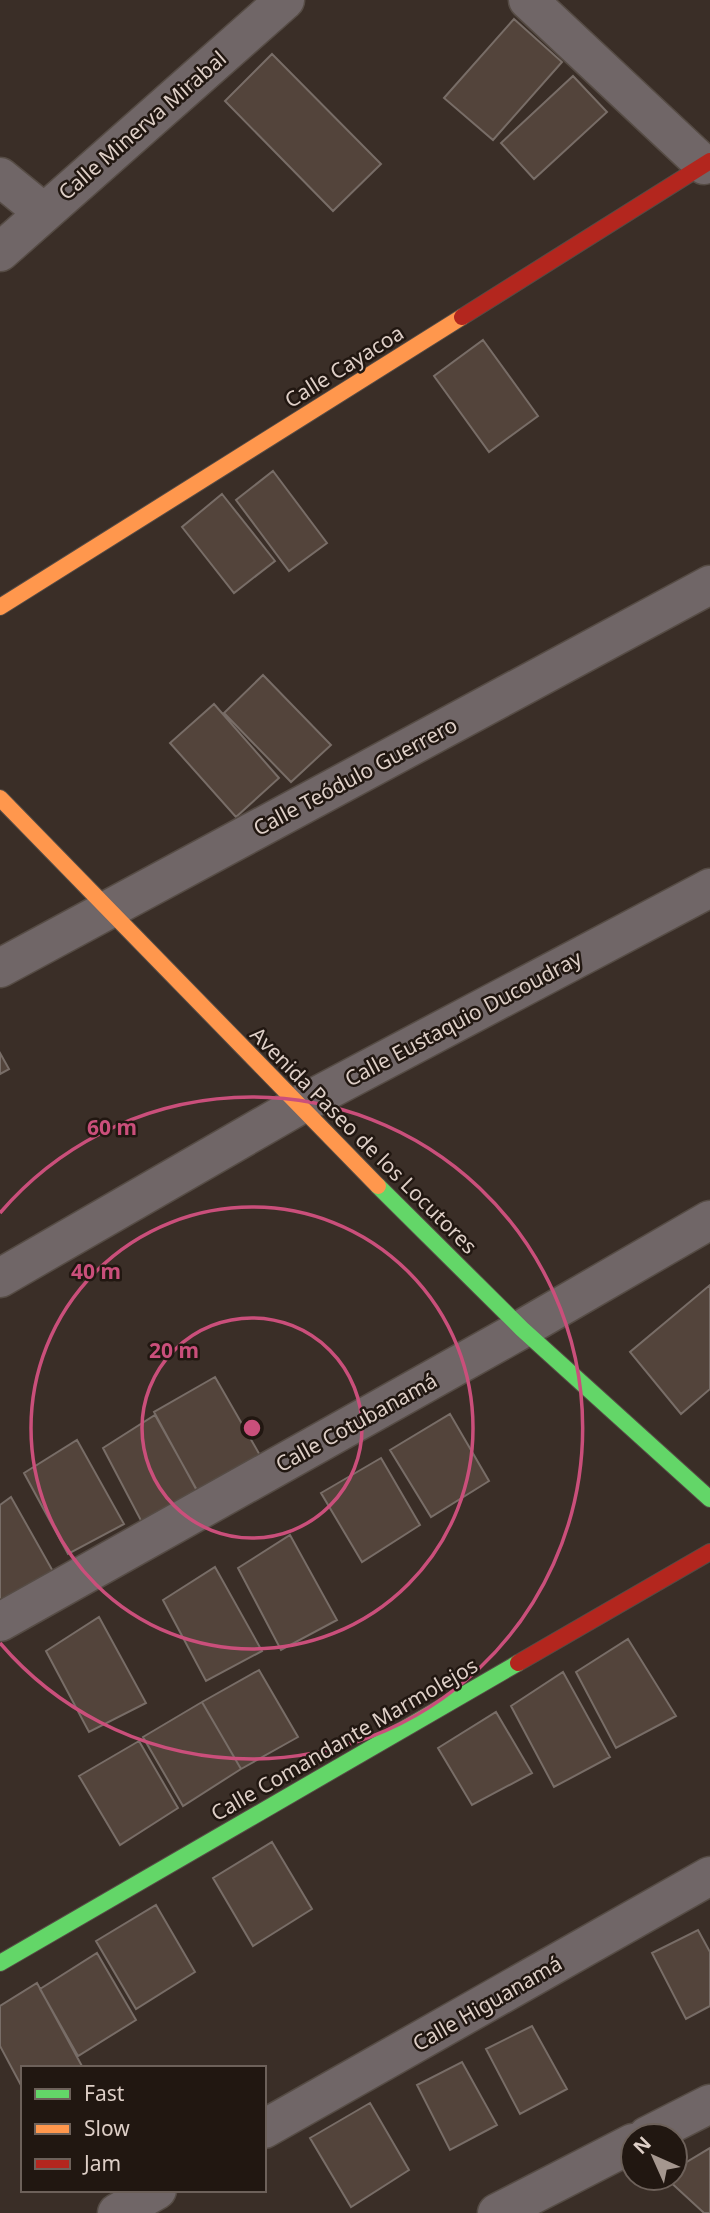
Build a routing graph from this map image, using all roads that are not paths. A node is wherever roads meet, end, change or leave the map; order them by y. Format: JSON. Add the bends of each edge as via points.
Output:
{"nodes":[{"id":1,"x":285,"y":0,"type":"edge"},
{"id":2,"x":528,"y":0,"type":"edge"},
{"id":3,"x":707,"y":163,"type":"edge"},
{"id":4,"x":0,"y":177,"type":"edge"},
{"id":5,"x":43,"y":212,"type":"junction"},
{"id":6,"x":0,"y":251,"type":"edge"},
{"id":7,"x":710,"y":585,"type":"edge"},
{"id":8,"x":0,"y":607,"type":"edge"},
{"id":9,"x":0,"y":798,"type":"edge"},
{"id":10,"x":710,"y":888,"type":"edge"},
{"id":11,"x":108,"y":908,"type":"junction"},
{"id":12,"x":0,"y":968,"type":"edge"},
{"id":13,"x":298,"y":1106,"type":"junction"},
{"id":14,"x":710,"y":1220,"type":"edge"},
{"id":15,"x":0,"y":1278,"type":"edge"},
{"id":16,"x":522,"y":1329,"type":"junction"},
{"id":17,"x":710,"y":1499,"type":"edge"},
{"id":18,"x":710,"y":1552,"type":"edge"},
{"id":19,"x":0,"y":1622,"type":"edge"},
{"id":20,"x":710,"y":1876,"type":"edge"},
{"id":21,"x":0,"y":1963,"type":"edge"},
{"id":22,"x":710,"y":2104,"type":"edge"},
{"id":23,"x":675,"y":2122,"type":"edge"},
{"id":24,"x":266,"y":2128,"type":"edge"},
{"id":25,"x":619,"y":2150,"type":"edge"},
{"id":26,"x":154,"y":2192,"type":"edge"},
{"id":27,"x":117,"y":2213,"type":"edge"},
{"id":28,"x":497,"y":2213,"type":"edge"}],
"edges":[{"from":1,"to":5,"type":"street","name":"Calle Minerva Mirabal"},
{"from":2,"to":3,"type":"street"},
{"from":3,"to":8,"type":"street","name":"Calle Cayacoa"},
{"from":4,"to":5,"type":"street"},
{"from":5,"to":6,"type":"street","name":"Calle Minerva Mirabal"},
{"from":7,"to":11,"type":"street","name":"Calle Teódulo Guerrero"},
{"from":9,"to":11,"type":"street","name":"Avenida Paseo de los Locutores"},
{"from":10,"to":13,"type":"street","name":"Calle Eustaquio Ducoudray"},
{"from":11,"to":12,"type":"street","name":"Calle Teódulo Guerrero"},
{"from":11,"to":13,"type":"street","name":"Avenida Paseo de los Locutores"},
{"from":13,"to":15,"type":"street","name":"Calle Eustaquio Ducoudray"},
{"from":13,"to":16,"type":"street","name":"Avenida Paseo de los Locutores"},
{"from":14,"to":16,"type":"street","name":"Calle Cotubanamá"},
{"from":16,"to":17,"type":"street","name":"Avenida Paseo de los Locutores"},
{"from":16,"to":19,"type":"street","name":"Calle Cotubanamá"},
{"from":18,"to":21,"type":"street","name":"Calle Comandante Marmolejos"},
{"from":20,"to":24,"type":"street","name":"Calle Higuanamá"},
{"from":22,"to":23,"type":"street"},
{"from":25,"to":28,"type":"street"},
{"from":26,"to":27,"type":"street"}]}
